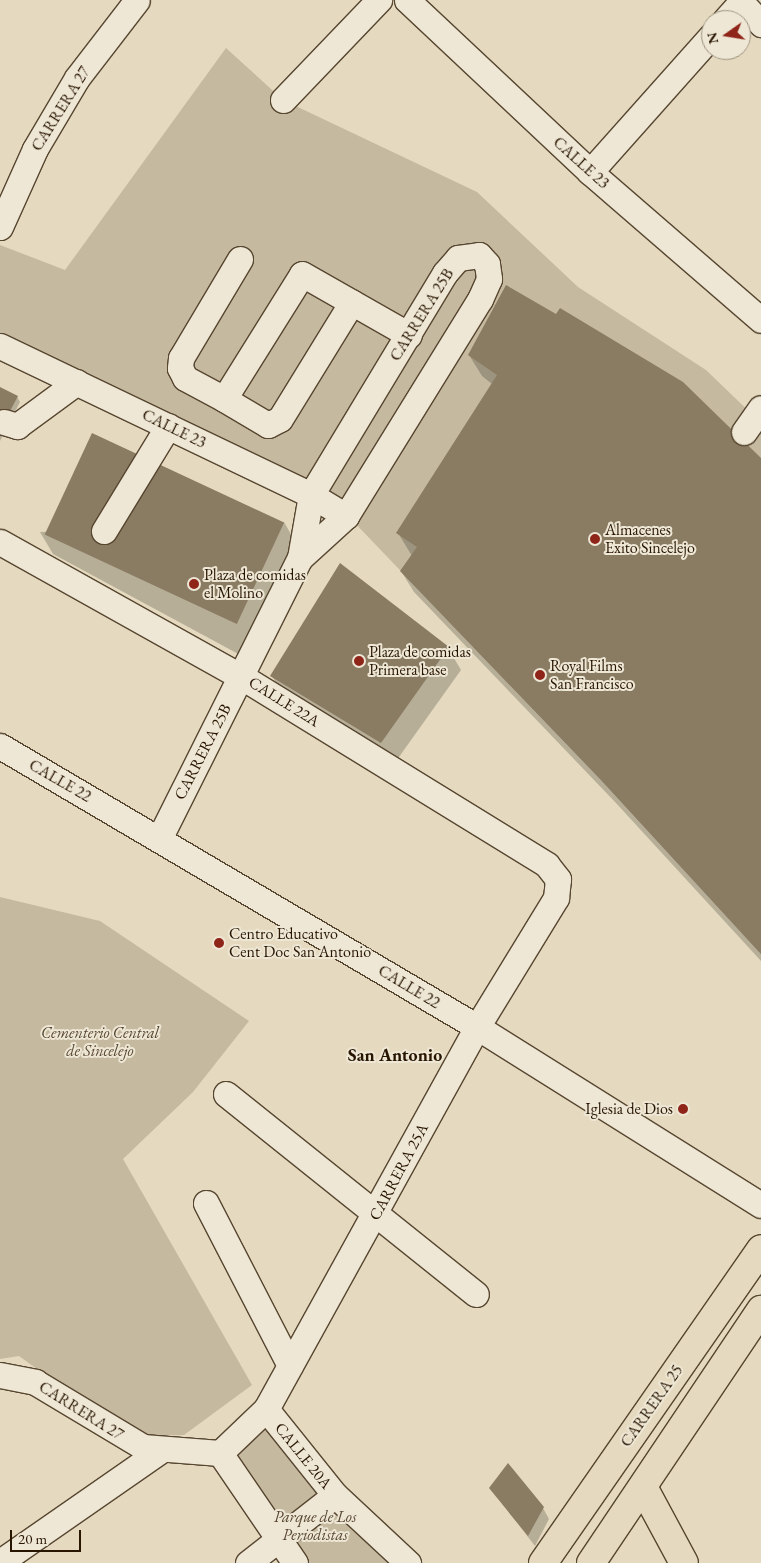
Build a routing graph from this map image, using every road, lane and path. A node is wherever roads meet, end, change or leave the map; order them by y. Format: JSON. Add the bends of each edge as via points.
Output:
{"nodes":[{"id":1,"x":137,"y":0,"type":"edge"},
{"id":2,"x":379,"y":0,"type":"edge"},
{"id":3,"x":407,"y":0,"type":"edge"},
{"id":4,"x":735,"y":7,"type":"edge"},
{"id":5,"x":761,"y":24,"type":"edge"},
{"id":6,"x":701,"y":47,"type":"edge"},
{"id":7,"x":283,"y":100,"type":"dead end"},
{"id":8,"x":590,"y":172,"type":"junction"},
{"id":9,"x":0,"y":226,"type":"edge"},
{"id":10,"x":240,"y":259,"type":"dead end"},
{"id":11,"x":352,"y":302,"type":"junction"},
{"id":12,"x":761,"y":320,"type":"edge"},
{"id":13,"x":409,"y":335,"type":"junction"},
{"id":14,"x":0,"y":346,"type":"edge"},
{"id":15,"x":77,"y":382,"type":"junction"},
{"id":16,"x":224,"y":399,"type":"junction"},
{"id":17,"x":761,"y":408,"type":"edge"},
{"id":18,"x":4,"y":422,"type":"dead end"},
{"id":19,"x":168,"y":426,"type":"junction"},
{"id":20,"x":744,"y":432,"type":"dead end"},
{"id":21,"x":311,"y":495,"type":"junction"},
{"id":22,"x":346,"y":516,"type":"junction"},
{"id":23,"x":104,"y":531,"type":"dead end"},
{"id":24,"x":0,"y":542,"type":"edge"},
{"id":25,"x":300,"y":558,"type":"junction"},
{"id":26,"x":242,"y":677,"type":"junction"},
{"id":27,"x":0,"y":746,"type":"edge"},
{"id":28,"x":159,"y":839,"type":"junction"},
{"id":29,"x":558,"y":879,"type":"joint"},
{"id":30,"x":477,"y":1027,"type":"junction"},
{"id":31,"x":226,"y":1094,"type":"dead end"},
{"id":32,"x":206,"y":1203,"type":"dead end"},
{"id":33,"x":761,"y":1205,"type":"edge"},
{"id":34,"x":377,"y":1213,"type":"junction"},
{"id":35,"x":761,"y":1249,"type":"edge"},
{"id":36,"x":476,"y":1294,"type":"dead end"},
{"id":37,"x":761,"y":1310,"type":"edge"},
{"id":38,"x":290,"y":1366,"type":"junction"},
{"id":39,"x":0,"y":1375,"type":"edge"},
{"id":40,"x":266,"y":1409,"type":"junction"},
{"id":41,"x":160,"y":1451,"type":"junction"},
{"id":42,"x":220,"y":1452,"type":"junction"},
{"id":43,"x":643,"y":1487,"type":"junction"},
{"id":44,"x":335,"y":1495,"type":"junction"},
{"id":45,"x":281,"y":1540,"type":"junction"},
{"id":46,"x":0,"y":1562,"type":"edge"},
{"id":47,"x":248,"y":1563,"type":"edge"},
{"id":48,"x":295,"y":1563,"type":"edge"},
{"id":49,"x":408,"y":1563,"type":"edge"},
{"id":50,"x":543,"y":1563,"type":"edge"},
{"id":51,"x":591,"y":1563,"type":"edge"},
{"id":52,"x":684,"y":1563,"type":"edge"}],
"edges":[{"from":1,"to":9,"type":"street","name":"CARRERA 27","via":[[78,78],[35,149]]},
{"from":2,"to":7,"type":"street"},
{"from":3,"to":8,"type":"street","name":"CALLE 23"},
{"from":4,"to":5,"type":"street"},
{"from":6,"to":8,"type":"street"},
{"from":8,"to":12,"type":"street","name":"CALLE 23"},
{"from":10,"to":16,"type":"street","via":[[181,358],[180,368],[186,378]]},
{"from":11,"to":13,"type":"street"},
{"from":11,"to":16,"type":"street","via":[[280,419],[268,425]]},
{"from":11,"to":16,"type":"street","via":[[302,274]]},
{"from":13,"to":21,"type":"street","name":"CARRERA 25B"},
{"from":13,"to":22,"type":"street","name":"CARRERA 25B","via":[[458,258],[479,255],[487,264],[489,279],[480,299]]},
{"from":14,"to":15,"type":"street","name":"CALLE 23"},
{"from":15,"to":18,"type":"street","via":[[16,426]]},
{"from":15,"to":19,"type":"street","name":"CALLE 23"},
{"from":17,"to":20,"type":"street"},
{"from":19,"to":21,"type":"street","name":"CALLE 23"},
{"from":19,"to":23,"type":"street"},
{"from":21,"to":22,"type":"street","name":"CALLE 23"},
{"from":21,"to":25,"type":"street","name":"CARRERA 25B"},
{"from":22,"to":25,"type":"street","name":"CARRERA 25B"},
{"from":24,"to":26,"type":"street","name":"CALLE 22A"},
{"from":25,"to":26,"type":"street","name":"CARRERA 25B"},
{"from":26,"to":28,"type":"street","name":"CARRERA 25B"},
{"from":26,"to":29,"type":"street","name":"CALLE 22A","via":[[547,865]]},
{"from":27,"to":28,"type":"street","name":"CALLE 22"},
{"from":28,"to":30,"type":"street","name":"CALLE 22"},
{"from":29,"to":30,"type":"street","name":"CARRERA 25A","via":[[556,898]]},
{"from":30,"to":33,"type":"street","name":"CALLE 22"},
{"from":30,"to":34,"type":"street","name":"CARRERA 25A"},
{"from":31,"to":34,"type":"street"},
{"from":32,"to":38,"type":"street"},
{"from":34,"to":36,"type":"street"},
{"from":34,"to":38,"type":"street","name":"CARRERA 25A"},
{"from":35,"to":50,"type":"main road","name":"CARRERA 25"},
{"from":37,"to":43,"type":"main road"},
{"from":38,"to":40,"type":"street","name":"CARRERA 25A"},
{"from":39,"to":41,"type":"street","name":"CARRERA 27","via":[[35,1382],[123,1438]]},
{"from":40,"to":42,"type":"street","name":"CARRERA 25A"},
{"from":40,"to":44,"type":"street","name":"CALLE 20A"},
{"from":41,"to":42,"type":"street","name":"CARRERA 27"},
{"from":41,"to":46,"type":"street"},
{"from":42,"to":45,"type":"street"},
{"from":43,"to":51,"type":"main road"},
{"from":43,"to":52,"type":"main road"},
{"from":44,"to":45,"type":"street"},
{"from":44,"to":49,"type":"street","name":"CALLE 20A"},
{"from":45,"to":47,"type":"street"},
{"from":45,"to":48,"type":"street"}]}
